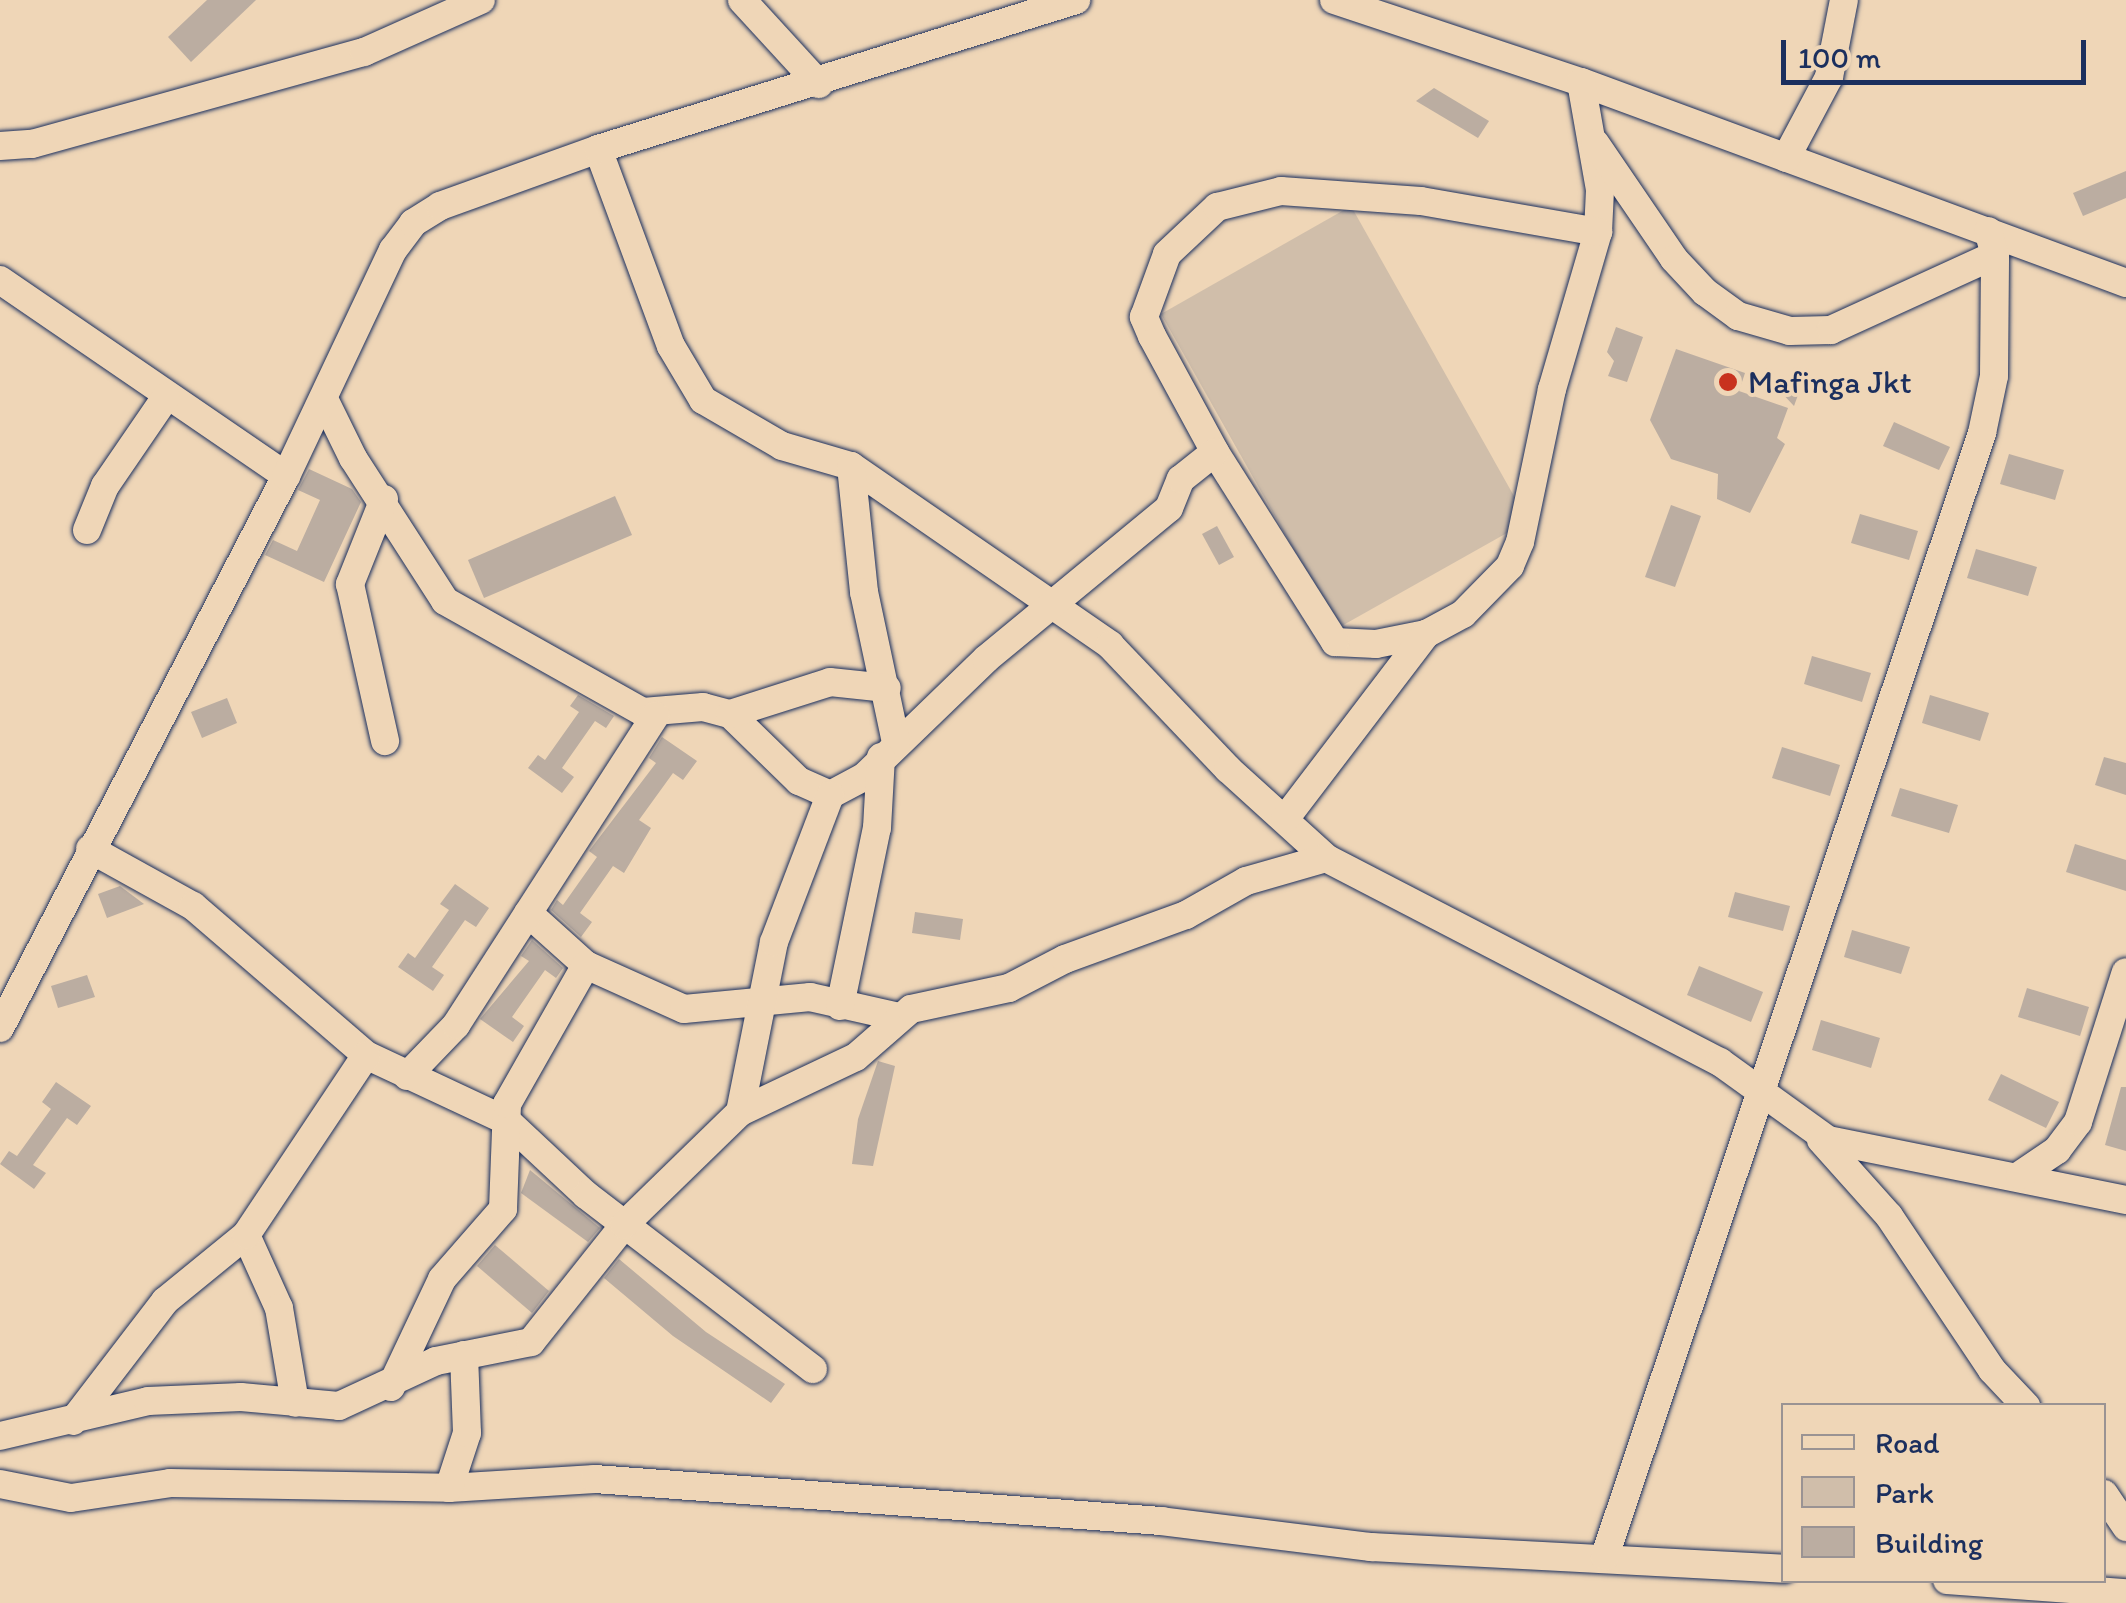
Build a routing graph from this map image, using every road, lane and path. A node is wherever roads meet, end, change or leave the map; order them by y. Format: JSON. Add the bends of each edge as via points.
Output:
{"nodes":[{"id":1,"x":481,"y":0,"type":"edge"},
{"id":2,"x":742,"y":0,"type":"edge"},
{"id":3,"x":1076,"y":0,"type":"edge"},
{"id":4,"x":1334,"y":0,"type":"edge"},
{"id":5,"x":1844,"y":0,"type":"edge"},
{"id":6,"x":1581,"y":82,"type":"junction"},
{"id":7,"x":818,"y":84,"type":"junction"},
{"id":8,"x":1589,"y":133,"type":"junction"},
{"id":9,"x":0,"y":146,"type":"edge"},
{"id":10,"x":598,"y":149,"type":"junction"},
{"id":11,"x":1786,"y":158,"type":"junction"},
{"id":12,"x":1598,"y":232,"type":"junction"},
{"id":13,"x":1992,"y":243,"type":"junction"},
{"id":14,"x":0,"y":280,"type":"edge"},
{"id":15,"x":2126,"y":284,"type":"edge"},
{"id":16,"x":166,"y":397,"type":"junction"},
{"id":17,"x":324,"y":399,"type":"junction"},
{"id":18,"x":1215,"y":452,"type":"junction"},
{"id":19,"x":851,"y":466,"type":"junction"},
{"id":20,"x":286,"y":476,"type":"junction"},
{"id":21,"x":384,"y":499,"type":"junction"},
{"id":22,"x":86,"y":530,"type":"dead end"},
{"id":23,"x":1050,"y":602,"type":"junction"},
{"id":24,"x":1426,"y":634,"type":"junction"},
{"id":25,"x":886,"y":688,"type":"junction"},
{"id":26,"x":730,"y":714,"type":"junction"},
{"id":27,"x":655,"y":716,"type":"junction"},
{"id":28,"x":384,"y":741,"type":"dead end"},
{"id":29,"x":888,"y":750,"type":"junction"},
{"id":30,"x":830,"y":795,"type":"junction"},
{"id":31,"x":1284,"y":819,"type":"junction"},
{"id":32,"x":90,"y":849,"type":"junction"},
{"id":33,"x":1326,"y":858,"type":"junction"},
{"id":34,"x":528,"y":912,"type":"junction"},
{"id":35,"x":586,"y":965,"type":"junction"},
{"id":36,"x":2126,"y":972,"type":"edge"},
{"id":37,"x":761,"y":998,"type":"junction"},
{"id":38,"x":840,"y":1006,"type":"junction"},
{"id":39,"x":899,"y":1017,"type":"junction"},
{"id":40,"x":0,"y":1028,"type":"edge"},
{"id":41,"x":366,"y":1055,"type":"junction"},
{"id":42,"x":407,"y":1076,"type":"junction"},
{"id":43,"x":1759,"y":1086,"type":"junction"},
{"id":44,"x":740,"y":1112,"type":"junction"},
{"id":45,"x":507,"y":1121,"type":"junction"},
{"id":46,"x":1810,"y":1128,"type":"junction"},
{"id":47,"x":2020,"y":1175,"type":"junction"},
{"id":48,"x":2126,"y":1200,"type":"edge"},
{"id":49,"x":624,"y":1225,"type":"junction"},
{"id":50,"x":246,"y":1235,"type":"junction"},
{"id":51,"x":464,"y":1355,"type":"junction"},
{"id":52,"x":813,"y":1369,"type":"dead end"},
{"id":53,"x":391,"y":1386,"type":"junction"},
{"id":54,"x":295,"y":1402,"type":"junction"},
{"id":55,"x":2023,"y":1403,"type":"edge"},
{"id":56,"x":73,"y":1420,"type":"junction"},
{"id":57,"x":0,"y":1436,"type":"edge"},
{"id":58,"x":0,"y":1484,"type":"edge"},
{"id":59,"x":449,"y":1488,"type":"junction"},
{"id":60,"x":2106,"y":1497,"type":"edge"},
{"id":61,"x":2126,"y":1528,"type":"edge"},
{"id":62,"x":1605,"y":1556,"type":"junction"},
{"id":63,"x":1781,"y":1569,"type":"edge"},
{"id":64,"x":1988,"y":1583,"type":"edge"},
{"id":65,"x":2126,"y":1593,"type":"edge"}],
"edges":[{"from":1,"to":9,"type":"lane","via":[[364,52],[32,144]]},
{"from":2,"to":7,"type":"lane"},
{"from":3,"to":7,"type":"lane"},
{"from":4,"to":6,"type":"lane"},
{"from":5,"to":11,"type":"lane","via":[[1829,77]]},
{"from":6,"to":8,"type":"lane"},
{"from":6,"to":11,"type":"lane"},
{"from":7,"to":10,"type":"lane"},
{"from":8,"to":12,"type":"lane","via":[[1600,190]]},
{"from":8,"to":13,"type":"lane","via":[[1674,259],[1738,316],[1811,334]]},
{"from":10,"to":17,"type":"lane","via":[[440,206],[413,223],[393,250]]},
{"from":10,"to":19,"type":"lane","via":[[671,346],[703,400],[782,446]]},
{"from":11,"to":13,"type":"lane"},
{"from":12,"to":18,"type":"lane","via":[[1327,192],[1281,191],[1216,207],[1167,254],[1144,316]]},
{"from":12,"to":24,"type":"lane","via":[[1510,566],[1463,614]]},
{"from":13,"to":15,"type":"lane"},
{"from":13,"to":43,"type":"lane","via":[[1994,376],[1982,433]]},
{"from":14,"to":16,"type":"lane"},
{"from":16,"to":20,"type":"lane"},
{"from":16,"to":22,"type":"lane","via":[[105,486]]},
{"from":17,"to":20,"type":"lane"},
{"from":17,"to":21,"type":"lane","via":[[353,458]]},
{"from":18,"to":23,"type":"lane","via":[[1180,479],[1168,508]]},
{"from":18,"to":24,"type":"lane","via":[[1335,642],[1376,644]]},
{"from":19,"to":23,"type":"lane"},
{"from":19,"to":25,"type":"lane","via":[[864,592]]},
{"from":20,"to":32,"type":"lane"},
{"from":21,"to":27,"type":"lane","via":[[444,602]]},
{"from":21,"to":28,"type":"lane","via":[[350,584]]},
{"from":23,"to":29,"type":"lane"},
{"from":23,"to":31,"type":"lane","via":[[1110,645]]},
{"from":24,"to":31,"type":"lane"},
{"from":25,"to":26,"type":"lane","via":[[830,682]]},
{"from":25,"to":29,"type":"lane"},
{"from":26,"to":27,"type":"lane","via":[[703,708]]},
{"from":26,"to":30,"type":"lane","via":[[799,781]]},
{"from":27,"to":34,"type":"lane"},
{"from":29,"to":30,"type":"lane","via":[[864,777]]},
{"from":29,"to":38,"type":"lane"},
{"from":30,"to":37,"type":"lane","via":[[774,942]]},
{"from":31,"to":33,"type":"lane"},
{"from":32,"to":40,"type":"lane"},
{"from":32,"to":41,"type":"lane","via":[[193,906]]},
{"from":33,"to":39,"type":"lane","via":[[1246,882],[1186,915],[1065,959],[1010,988],[929,1002]]},
{"from":33,"to":43,"type":"lane"},
{"from":34,"to":35,"type":"lane"},
{"from":34,"to":42,"type":"lane","via":[[456,1025]]},
{"from":35,"to":37,"type":"lane","via":[[684,1009]]},
{"from":35,"to":45,"type":"lane","via":[[518,1078]]},
{"from":36,"to":47,"type":"lane","via":[[2078,1122],[2057,1150]]},
{"from":37,"to":38,"type":"lane","via":[[810,997]]},
{"from":37,"to":44,"type":"lane"},
{"from":38,"to":39,"type":"lane"},
{"from":39,"to":44,"type":"lane","via":[[856,1057]]},
{"from":41,"to":42,"type":"lane"},
{"from":41,"to":50,"type":"lane"},
{"from":42,"to":45,"type":"lane"},
{"from":43,"to":46,"type":"lane"},
{"from":43,"to":62,"type":"lane"},
{"from":44,"to":49,"type":"lane"},
{"from":45,"to":49,"type":"lane"},
{"from":45,"to":53,"type":"lane","via":[[503,1209],[442,1280]]},
{"from":46,"to":47,"type":"lane","via":[[1844,1146]]},
{"from":46,"to":55,"type":"lane","via":[[1889,1216],[1992,1370]]},
{"from":47,"to":48,"type":"lane"},
{"from":49,"to":51,"type":"lane","via":[[540,1336]]},
{"from":49,"to":52,"type":"lane"},
{"from":50,"to":54,"type":"lane","via":[[279,1308]]},
{"from":50,"to":56,"type":"lane","via":[[165,1301]]},
{"from":51,"to":53,"type":"lane","via":[[436,1361]]},
{"from":51,"to":59,"type":"lane","via":[[467,1433]]},
{"from":53,"to":54,"type":"lane","via":[[340,1406]]},
{"from":54,"to":56,"type":"lane","via":[[148,1401]]},
{"from":56,"to":57,"type":"lane"},
{"from":58,"to":59,"type":"lane","via":[[71,1498],[170,1482]]},
{"from":59,"to":62,"type":"lane","via":[[595,1480],[1161,1521],[1371,1548]]},
{"from":60,"to":61,"type":"lane"},
{"from":62,"to":63,"type":"lane"},
{"from":64,"to":65,"type":"lane"}]}
